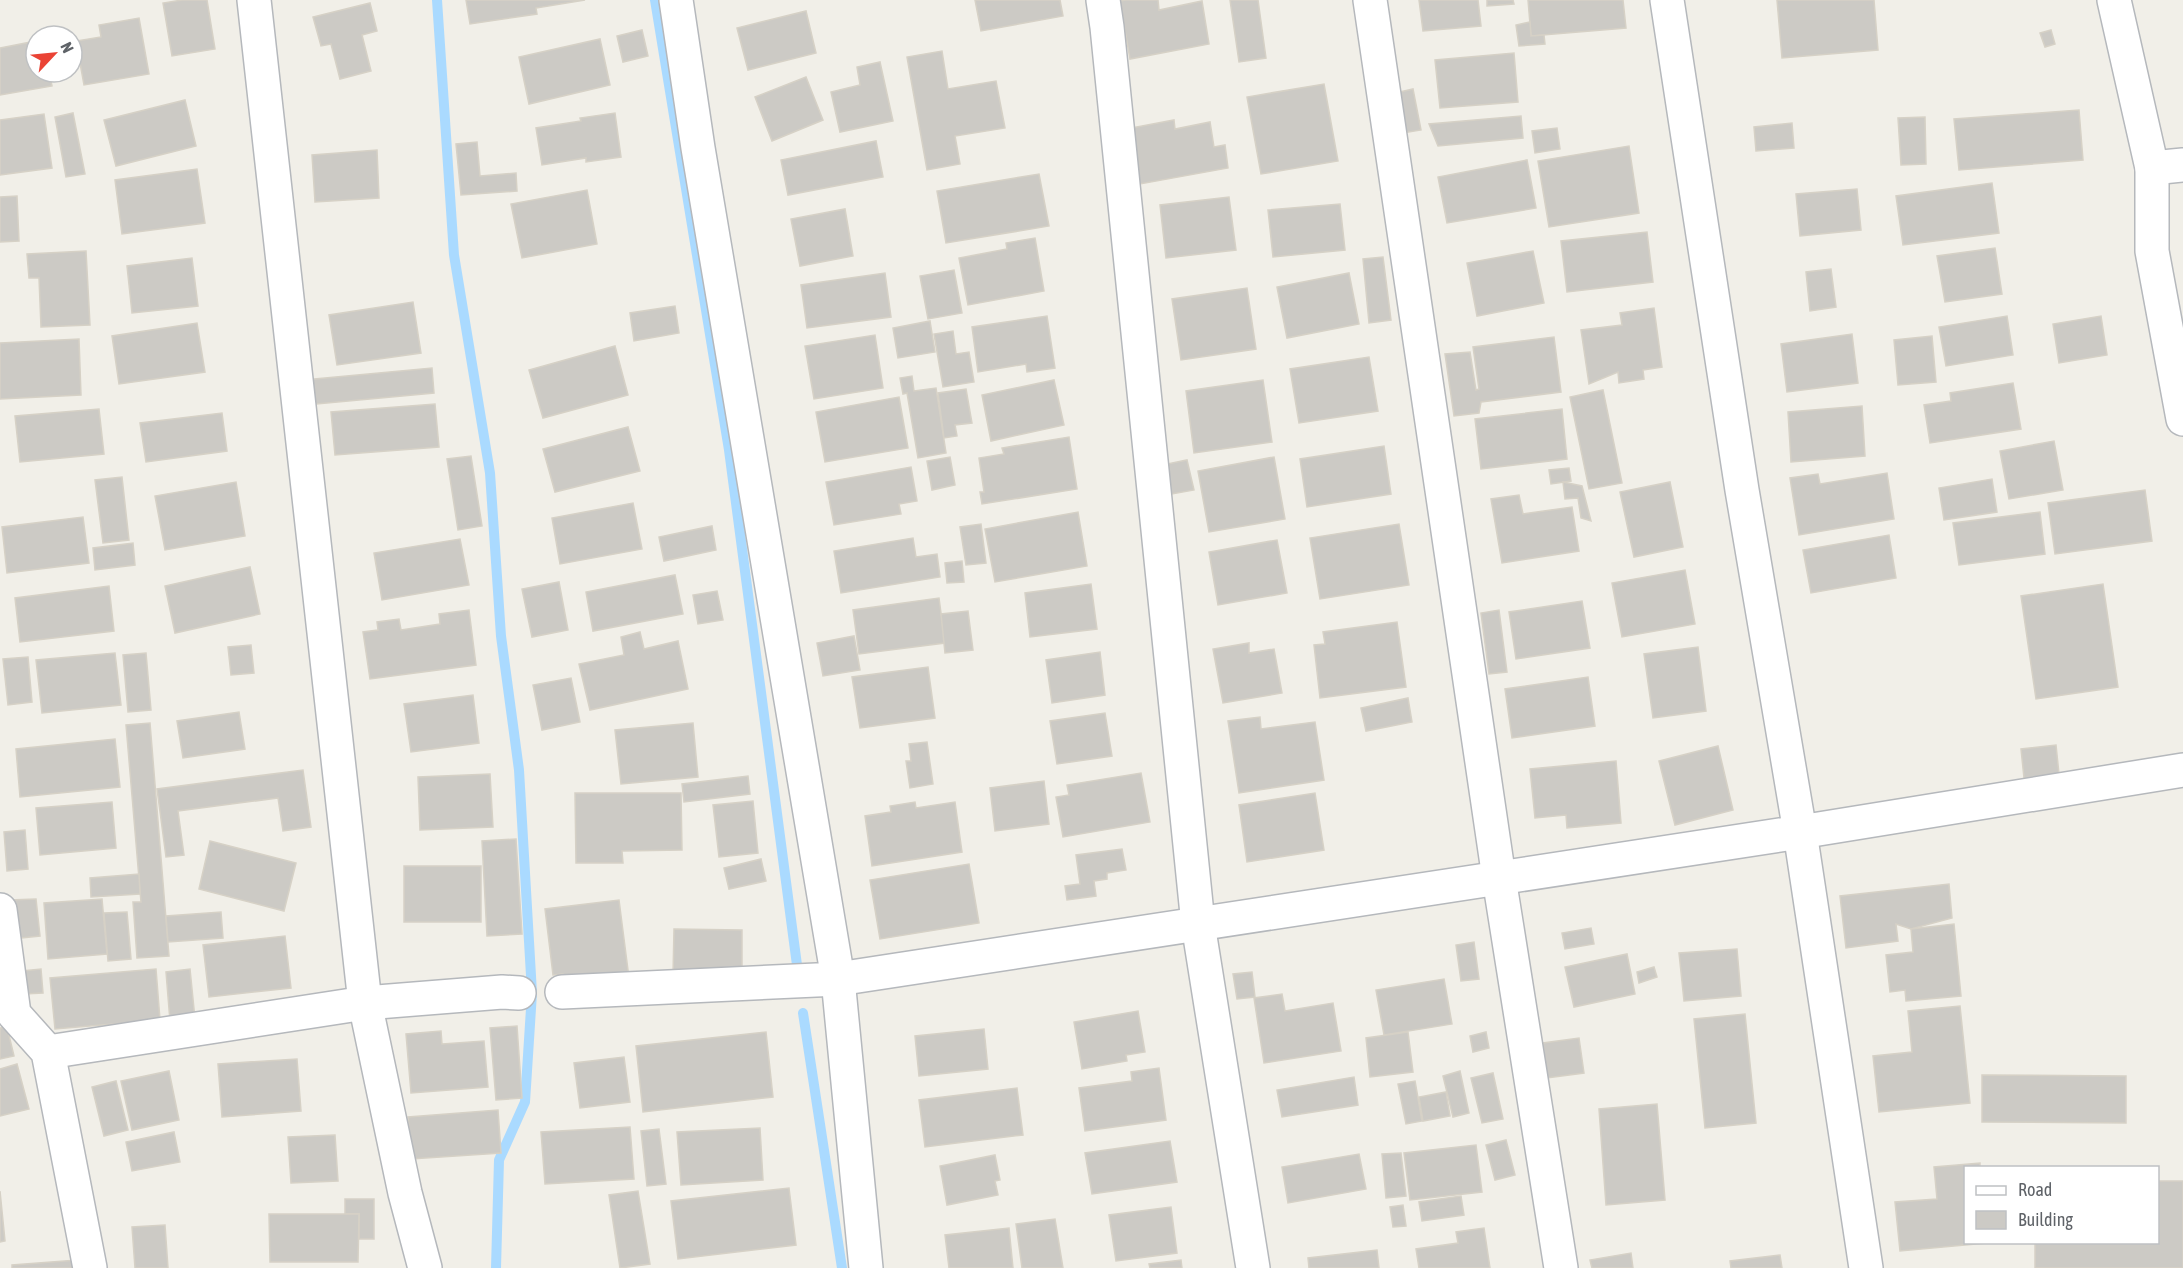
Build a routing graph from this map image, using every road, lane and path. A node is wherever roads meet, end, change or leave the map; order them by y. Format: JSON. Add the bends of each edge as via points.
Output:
{"nodes":[{"id":1,"x":254,"y":0,"type":"edge"},
{"id":2,"x":676,"y":0,"type":"edge"},
{"id":3,"x":1103,"y":0,"type":"edge"},
{"id":4,"x":1370,"y":0,"type":"edge"},
{"id":5,"x":1667,"y":0,"type":"edge"},
{"id":6,"x":2114,"y":0,"type":"edge"},
{"id":7,"x":2167,"y":166,"type":"edge"},
{"id":8,"x":2183,"y":419,"type":"edge"},
{"id":9,"x":2183,"y":770,"type":"edge"},
{"id":10,"x":1800,"y":832,"type":"junction"},
{"id":11,"x":1499,"y":878,"type":"junction"},
{"id":12,"x":0,"y":910,"type":"edge"},
{"id":13,"x":1198,"y":924,"type":"junction"},
{"id":14,"x":838,"y":979,"type":"junction"},
{"id":15,"x":562,"y":992,"type":"dead end"},
{"id":16,"x":519,"y":993,"type":"dead end"},
{"id":17,"x":365,"y":1003,"type":"junction"},
{"id":18,"x":48,"y":1052,"type":"junction"},
{"id":19,"x":90,"y":1268,"type":"edge"},
{"id":20,"x":424,"y":1268,"type":"edge"},
{"id":21,"x":866,"y":1268,"type":"edge"},
{"id":22,"x":1254,"y":1268,"type":"edge"},
{"id":23,"x":1562,"y":1268,"type":"edge"},
{"id":24,"x":1866,"y":1268,"type":"edge"}],
"edges":[{"from":1,"to":17,"type":"street"},
{"from":2,"to":14,"type":"street"},
{"from":3,"to":13,"type":"street"},
{"from":4,"to":11,"type":"street"},
{"from":5,"to":10,"type":"street","via":[[1742,490]]},
{"from":6,"to":7,"type":"street"},
{"from":7,"to":8,"type":"street","via":[[2152,251]]},
{"from":9,"to":10,"type":"street"},
{"from":10,"to":11,"type":"street"},
{"from":10,"to":24,"type":"street"},
{"from":11,"to":13,"type":"street"},
{"from":11,"to":23,"type":"street"},
{"from":12,"to":18,"type":"street","via":[[14,1014]]},
{"from":13,"to":14,"type":"street"},
{"from":13,"to":22,"type":"street"},
{"from":14,"to":15,"type":"street"},
{"from":14,"to":21,"type":"street"},
{"from":16,"to":17,"type":"street"},
{"from":17,"to":18,"type":"street"},
{"from":17,"to":20,"type":"street"},
{"from":18,"to":19,"type":"street"}]}
